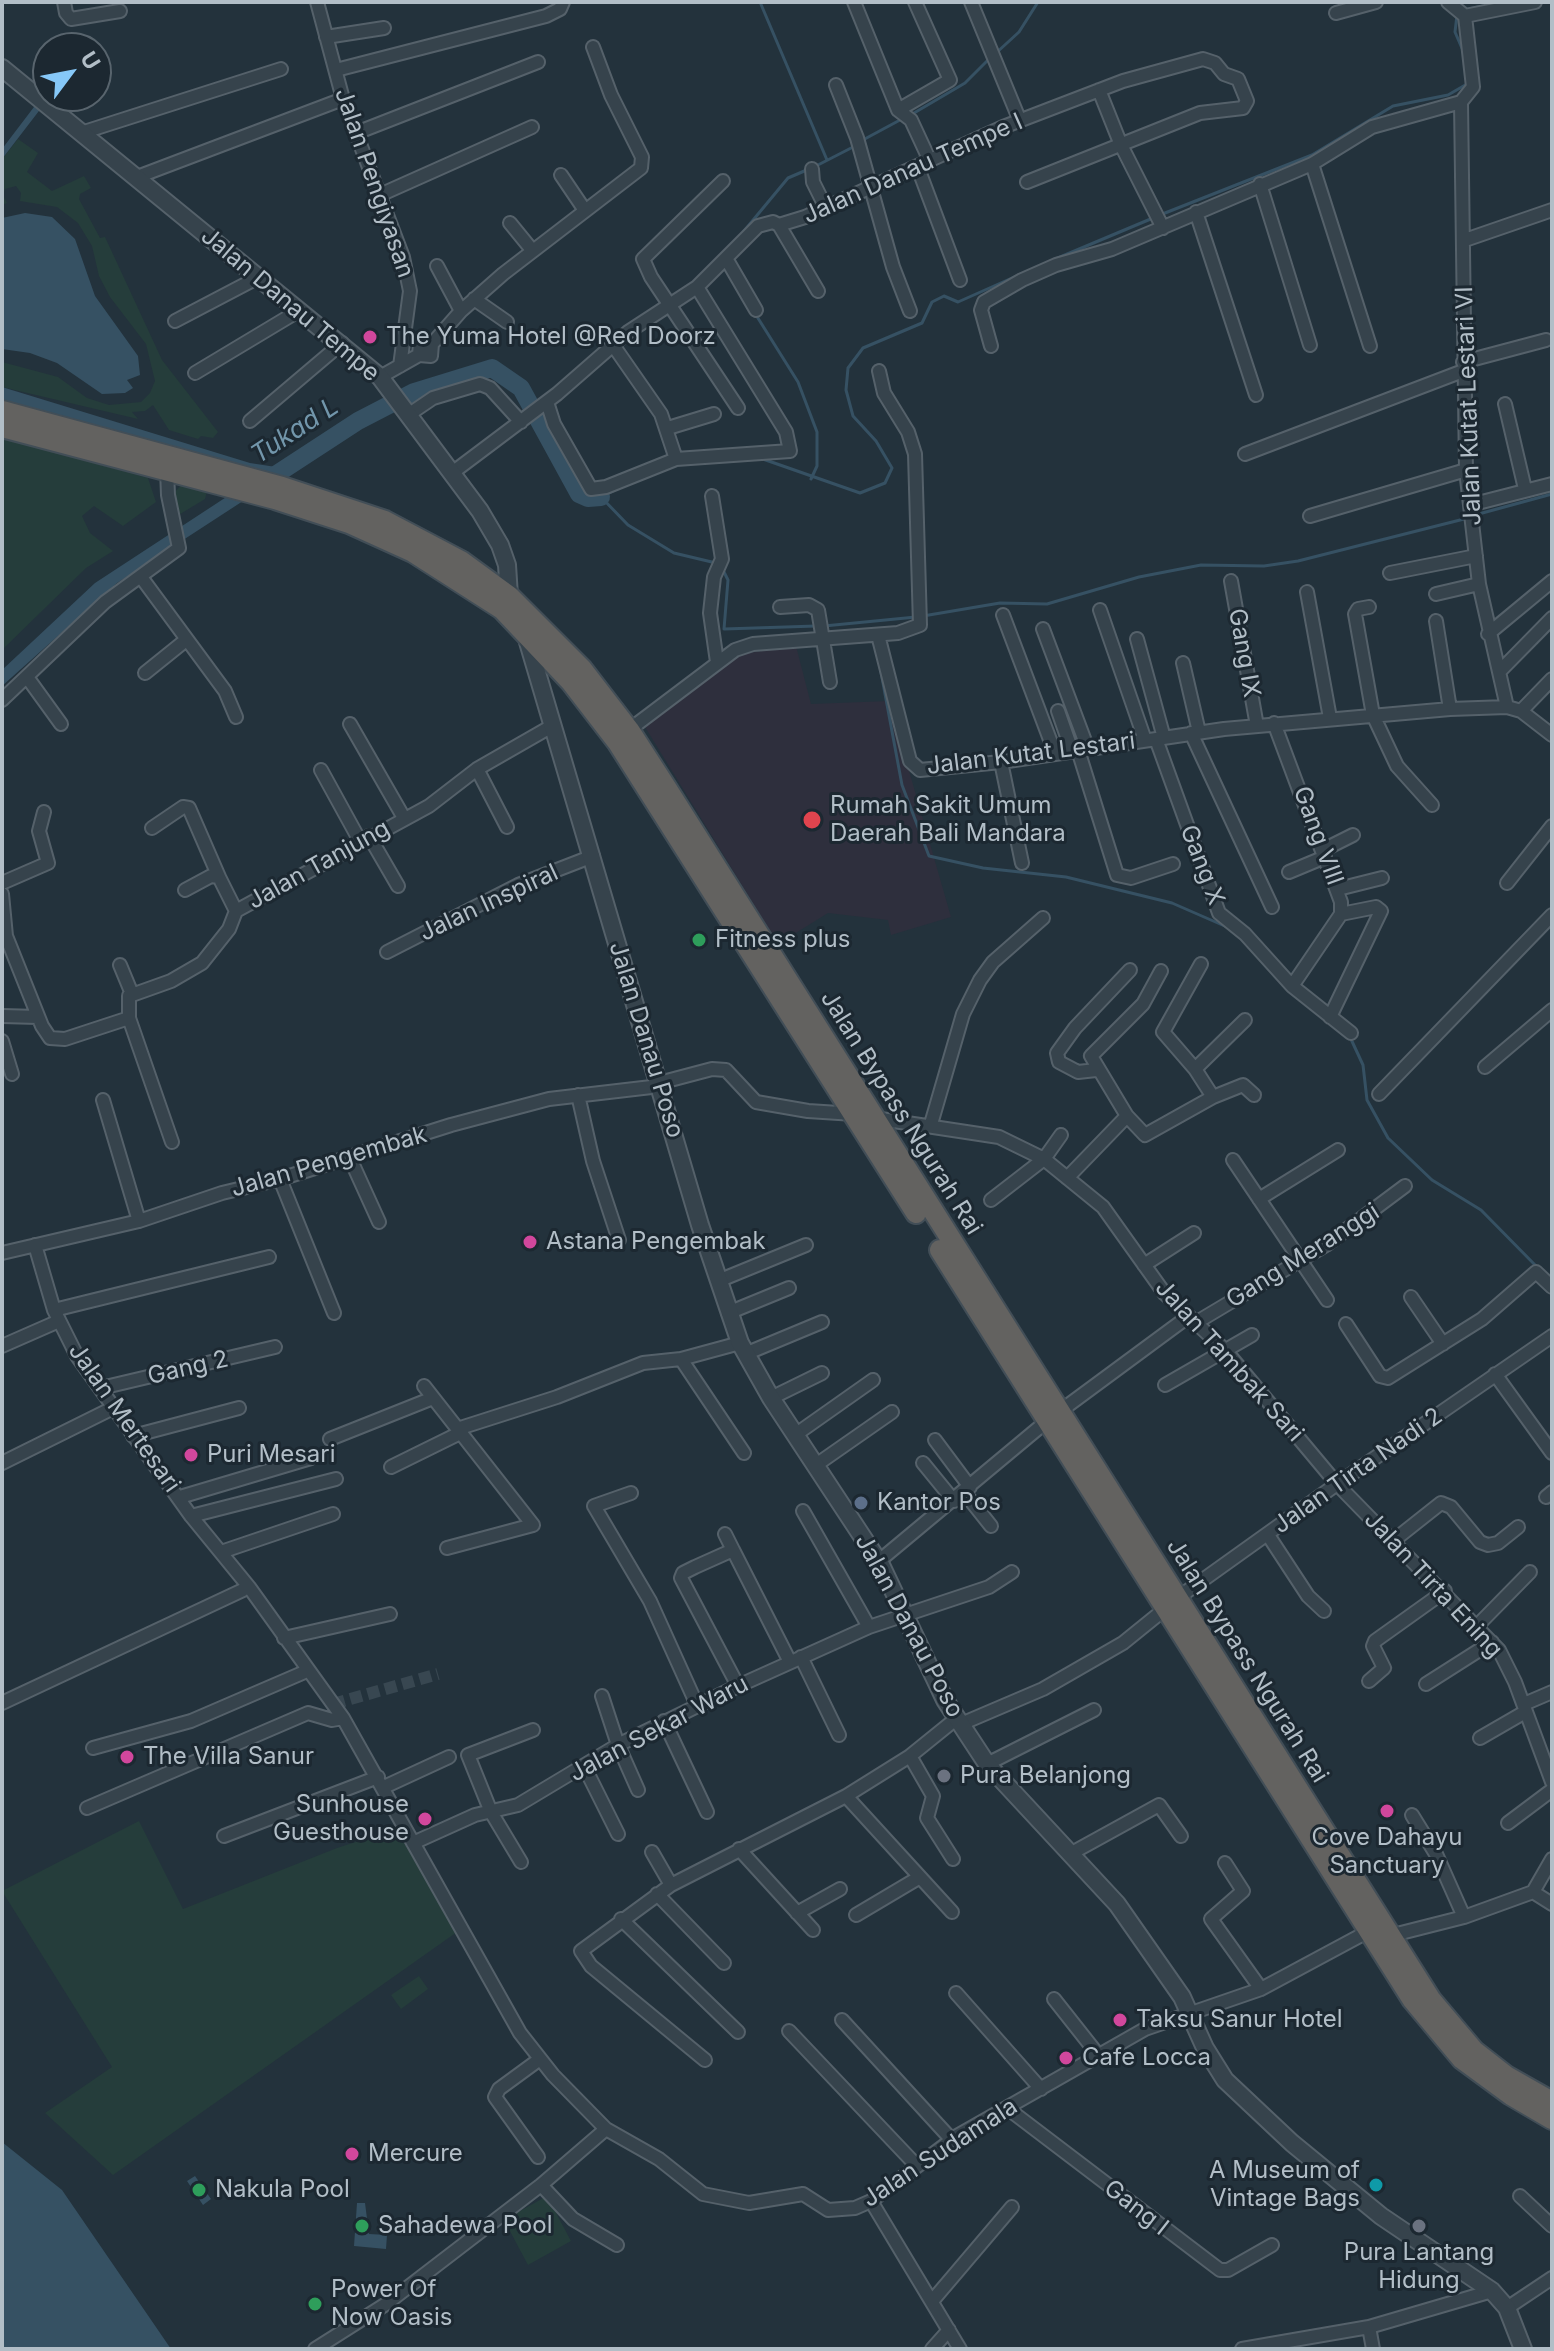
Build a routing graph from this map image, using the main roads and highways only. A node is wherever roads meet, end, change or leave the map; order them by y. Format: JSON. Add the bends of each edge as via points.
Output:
{"nodes":[{"id":1,"x":2,"y":411,"type":"edge"},
{"id":2,"x":2,"y":427,"type":"edge"},
{"id":3,"x":205,"y":473,"type":"junction"},
{"id":4,"x":279,"y":493,"type":"junction"},
{"id":5,"x":806,"y":1024,"type":"junction"},
{"id":6,"x":1172,"y":1604,"type":"junction"},
{"id":7,"x":1552,"y":2102,"type":"edge"},
{"id":8,"x":1552,"y":2119,"type":"edge"}],
"edges":[{"from":1,"to":3,"type":"highway","name":"Jalan Bypass Ngurah Rai"},
{"from":2,"to":3,"type":"highway","name":"Jalan Bypass Ngurah Rai","via":[[167,470]]},
{"from":3,"to":4,"type":"highway","name":"Jalan Bypass Ngurah Rai"},
{"from":4,"to":5,"type":"highway","name":"Jalan Bypass Ngurah Rai","via":[[413,552],[502,609],[525,632],[618,743]]},
{"from":4,"to":5,"type":"highway","name":"Jalan Bypass Ngurah Rai","via":[[385,521],[461,561],[509,596],[582,669],[629,730]]},
{"from":5,"to":6,"type":"highway","name":"Jalan Bypass Ngurah Rai"},
{"from":6,"to":7,"type":"highway","name":"Jalan Bypass Ngurah Rai","via":[[1431,2000],[1474,2051]]},
{"from":6,"to":8,"type":"highway","name":"Jalan Bypass Ngurah Rai","via":[[1412,1999],[1462,2059]]}]}
